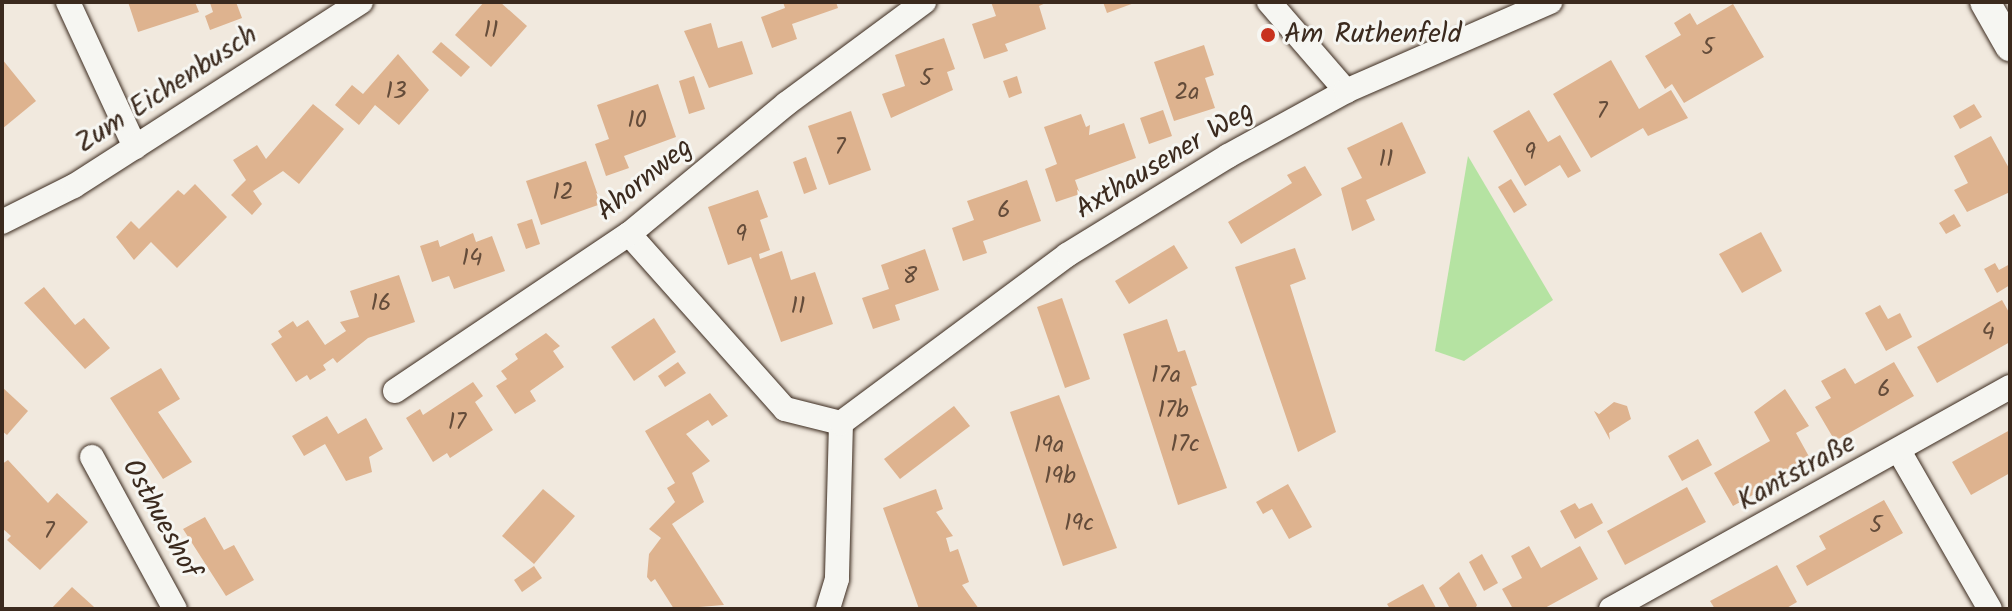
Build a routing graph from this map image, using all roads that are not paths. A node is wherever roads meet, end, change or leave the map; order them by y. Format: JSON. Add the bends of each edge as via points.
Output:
{"nodes":[{"id":1,"x":68,"y":2,"type":"edge"},
{"id":2,"x":361,"y":2,"type":"edge"},
{"id":3,"x":924,"y":2,"type":"edge"},
{"id":4,"x":1269,"y":2,"type":"edge"},
{"id":5,"x":1550,"y":2,"type":"edge"},
{"id":6,"x":1985,"y":2,"type":"edge"},
{"id":7,"x":2010,"y":46,"type":"edge"},
{"id":8,"x":1346,"y":91,"type":"junction"},
{"id":9,"x":135,"y":147,"type":"junction"},
{"id":10,"x":2,"y":222,"type":"edge"},
{"id":11,"x":629,"y":234,"type":"junction"},
{"id":12,"x":2010,"y":387,"type":"edge"},
{"id":13,"x":395,"y":391,"type":"dead end"},
{"id":14,"x":841,"y":423,"type":"junction"},
{"id":15,"x":1899,"y":451,"type":"junction"},
{"id":16,"x":92,"y":457,"type":"dead end"},
{"id":17,"x":175,"y":609,"type":"edge"},
{"id":18,"x":828,"y":609,"type":"edge"},
{"id":19,"x":1611,"y":609,"type":"edge"},
{"id":20,"x":1990,"y":609,"type":"edge"}],
"edges":[{"from":1,"to":9,"type":"street"},
{"from":2,"to":9,"type":"street","name":"Zum Eichenbusch"},
{"from":3,"to":11,"type":"street","name":"Ahornweg","via":[[786,104]]},
{"from":4,"to":8,"type":"street"},
{"from":5,"to":8,"type":"street","name":"Axthausener Weg"},
{"from":6,"to":7,"type":"street"},
{"from":8,"to":14,"type":"street","name":"Axthausener Weg","via":[[1067,255]]},
{"from":9,"to":10,"type":"street","name":"Zum Eichenbusch","via":[[74,186]]},
{"from":11,"to":13,"type":"street","name":"Ahornweg"},
{"from":11,"to":14,"type":"street","via":[[785,409]]},
{"from":12,"to":15,"type":"street","name":"Kantstraße"},
{"from":14,"to":18,"type":"street","via":[[837,579]]},
{"from":15,"to":19,"type":"street","name":"Kantstraße"},
{"from":15,"to":20,"type":"street"},
{"from":16,"to":17,"type":"street","name":"Osthueshof"}]}
